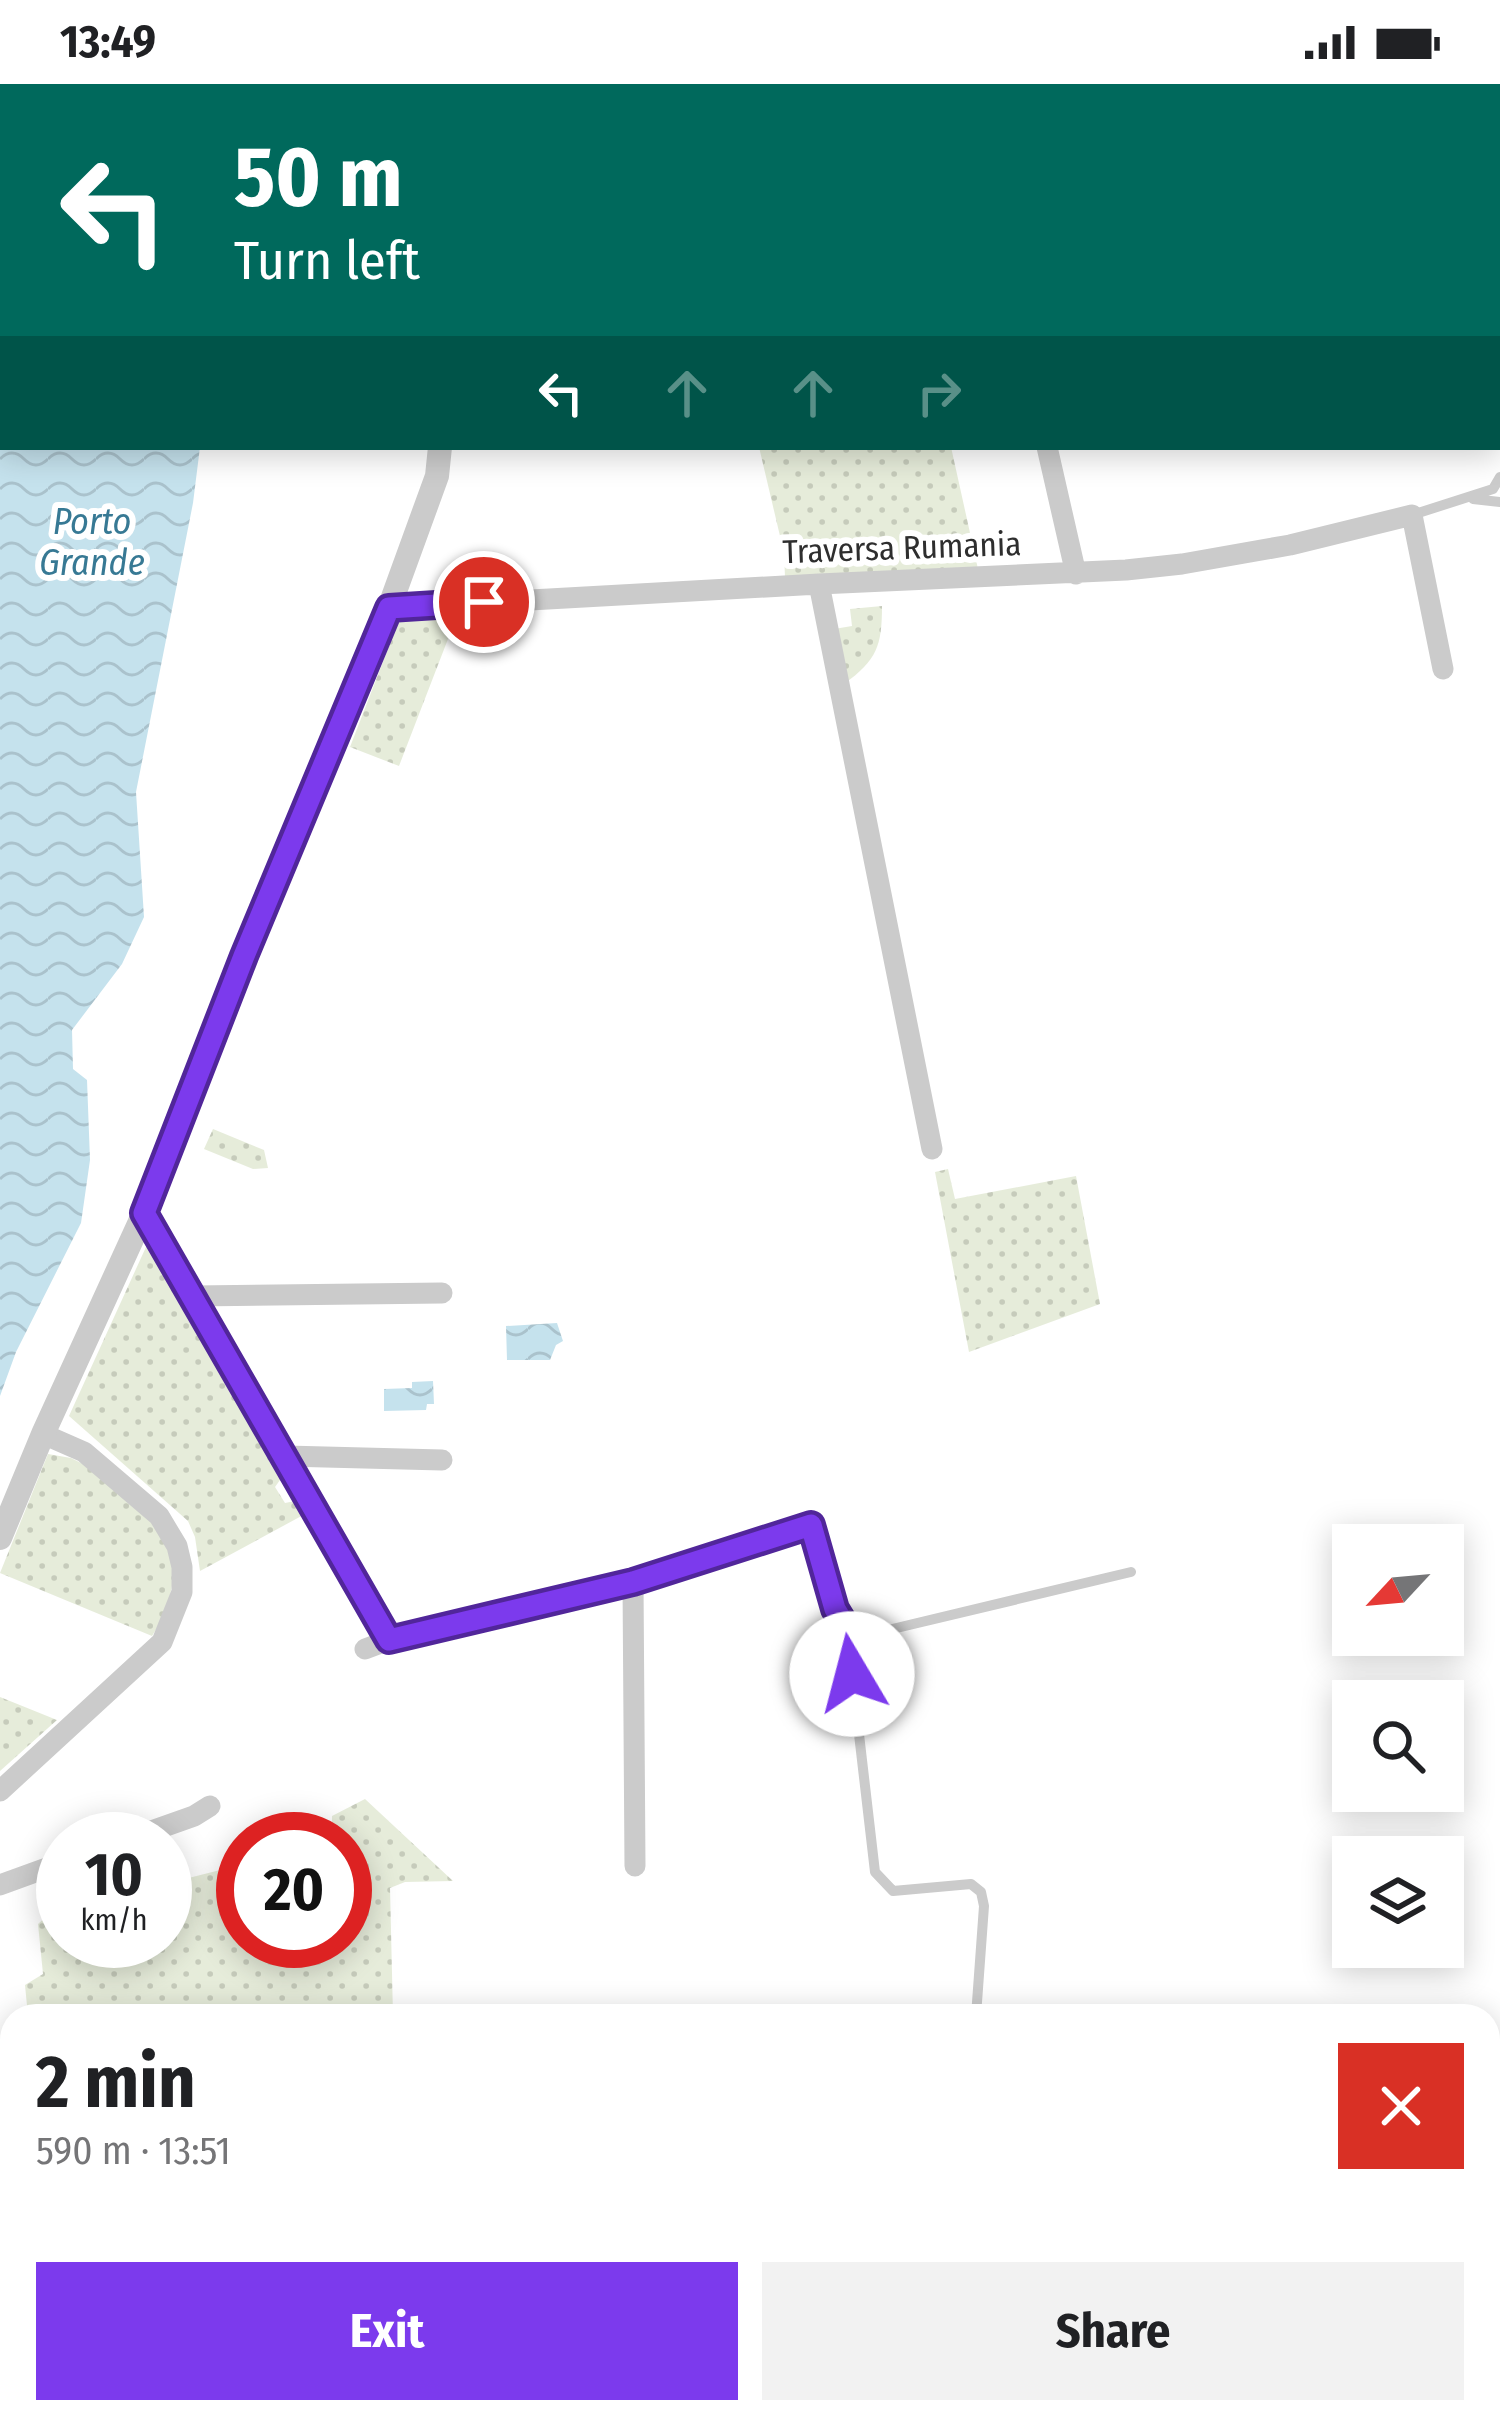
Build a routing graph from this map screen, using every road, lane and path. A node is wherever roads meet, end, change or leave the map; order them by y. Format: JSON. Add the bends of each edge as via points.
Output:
{"nodes":[{"id":1,"x":440,"y":450,"type":"edge"},
{"id":2,"x":1048,"y":450,"type":"edge"},
{"id":3,"x":1500,"y":477,"type":"edge"},
{"id":4,"x":1470,"y":499,"type":"junction"},
{"id":5,"x":1500,"y":502,"type":"edge"},
{"id":6,"x":1412,"y":515,"type":"junction"},
{"id":7,"x":1076,"y":574,"type":"junction"},
{"id":8,"x":819,"y":584,"type":"junction"},
{"id":9,"x":389,"y":608,"type":"junction"},
{"id":10,"x":1444,"y":668,"type":"dead end"},
{"id":11,"x":932,"y":1150,"type":"dead end"},
{"id":12,"x":144,"y":1213,"type":"junction"},
{"id":13,"x":442,"y":1293,"type":"dead end"},
{"id":14,"x":194,"y":1296,"type":"junction"},
{"id":15,"x":43,"y":1434,"type":"junction"},
{"id":16,"x":286,"y":1456,"type":"junction"},
{"id":17,"x":442,"y":1460,"type":"dead end"},
{"id":18,"x":811,"y":1525,"type":"joint"},
{"id":19,"x":0,"y":1538,"type":"edge"},
{"id":20,"x":1131,"y":1572,"type":"dead end"},
{"id":21,"x":633,"y":1582,"type":"junction"},
{"id":22,"x":862,"y":1636,"type":"junction"},
{"id":23,"x":389,"y":1640,"type":"junction"},
{"id":24,"x":365,"y":1649,"type":"dead end"},
{"id":25,"x":0,"y":1791,"type":"edge"},
{"id":26,"x":210,"y":1806,"type":"dead end"},
{"id":27,"x":192,"y":1817,"type":"edge"},
{"id":28,"x":635,"y":1866,"type":"dead end"},
{"id":29,"x":36,"y":1872,"type":"edge"},
{"id":30,"x":0,"y":1885,"type":"edge"},
{"id":31,"x":977,"y":2004,"type":"edge"}],
"edges":[{"from":1,"to":9,"type":"street"},
{"from":2,"to":7,"type":"street"},
{"from":3,"to":4,"type":"lane"},
{"from":4,"to":5,"type":"lane"},
{"from":4,"to":6,"type":"lane"},
{"from":6,"to":7,"type":"street","name":"Traversa Rumania","via":[[1268,549]]},
{"from":6,"to":10,"type":"street"},
{"from":7,"to":8,"type":"street","name":"Traversa Rumania"},
{"from":8,"to":9,"type":"street","name":"Traversa Rumania"},
{"from":8,"to":11,"type":"street"},
{"from":9,"to":12,"type":"street"},
{"from":12,"to":14,"type":"street"},
{"from":12,"to":15,"type":"street"},
{"from":13,"to":14,"type":"street"},
{"from":14,"to":16,"type":"street"},
{"from":15,"to":19,"type":"street"},
{"from":15,"to":25,"type":"street","via":[[84,1452],[159,1516],[177,1546],[182,1592],[163,1642]]},
{"from":16,"to":17,"type":"street"},
{"from":16,"to":23,"type":"street"},
{"from":18,"to":21,"type":"street"},
{"from":18,"to":22,"type":"lane","via":[[835,1609]]},
{"from":20,"to":22,"type":"lane"},
{"from":21,"to":23,"type":"street"},
{"from":21,"to":28,"type":"street"},
{"from":22,"to":31,"type":"lane","via":[[852,1674],[875,1872],[893,1891],[970,1884],[981,1892]]},
{"from":23,"to":24,"type":"street"},
{"from":26,"to":27,"type":"street"},
{"from":29,"to":30,"type":"street"}]}
